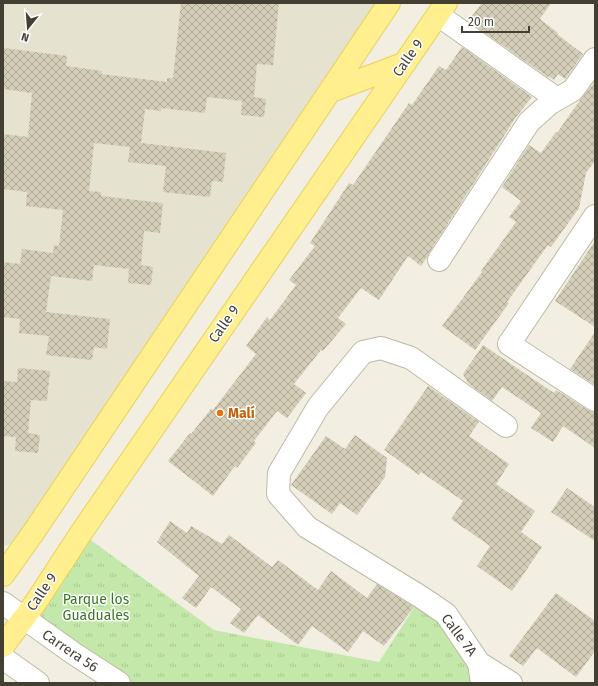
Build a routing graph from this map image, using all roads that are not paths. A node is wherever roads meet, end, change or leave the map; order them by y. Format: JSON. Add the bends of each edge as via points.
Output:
{"nodes":[{"id":1,"x":389,"y":3,"type":"edge"},
{"id":2,"x":442,"y":7,"type":"edge"},
{"id":3,"x":595,"y":58,"type":"edge"},
{"id":4,"x":403,"y":64,"type":"junction"},
{"id":5,"x":331,"y":91,"type":"junction"},
{"id":6,"x":557,"y":99,"type":"junction"},
{"id":7,"x":595,"y":216,"type":"edge"},
{"id":8,"x":439,"y":260,"type":"dead end"},
{"id":9,"x":595,"y":400,"type":"edge"},
{"id":10,"x":506,"y":426,"type":"dead end"},
{"id":11,"x":33,"y":533,"type":"junction"},
{"id":12,"x":3,"y":546,"type":"edge"},
{"id":13,"x":3,"y":575,"type":"edge"},
{"id":14,"x":3,"y":603,"type":"edge"},
{"id":15,"x":23,"y":618,"type":"junction"},
{"id":16,"x":3,"y":646,"type":"edge"},
{"id":17,"x":3,"y":658,"type":"edge"},
{"id":18,"x":481,"y":673,"type":"edge"},
{"id":19,"x":38,"y":683,"type":"edge"},
{"id":20,"x":119,"y":683,"type":"edge"},
{"id":21,"x":511,"y":683,"type":"edge"}],
"edges":[{"from":1,"to":5,"type":"main road"},
{"from":2,"to":4,"type":"main road","name":"Calle 9"},
{"from":2,"to":6,"type":"street"},
{"from":3,"to":6,"type":"street","via":[[573,90]]},
{"from":4,"to":5,"type":"main road"},
{"from":4,"to":15,"type":"main road","name":"Calle 9"},
{"from":5,"to":11,"type":"main road"},
{"from":6,"to":8,"type":"street","via":[[529,122]]},
{"from":7,"to":9,"type":"street","via":[[510,344]]},
{"from":10,"to":18,"type":"street","name":"Calle 7A","via":[[411,358],[381,348],[363,352],[318,407],[279,473],[278,494],[307,527],[446,614]]},
{"from":11,"to":12,"type":"main road"},
{"from":11,"to":13,"type":"main road"},
{"from":14,"to":15,"type":"street","name":"Carrera 56"},
{"from":15,"to":16,"type":"main road","name":"Calle 9"},
{"from":15,"to":20,"type":"street","name":"Carrera 56"},
{"from":17,"to":19,"type":"street"},
{"from":18,"to":21,"type":"street"}]}
